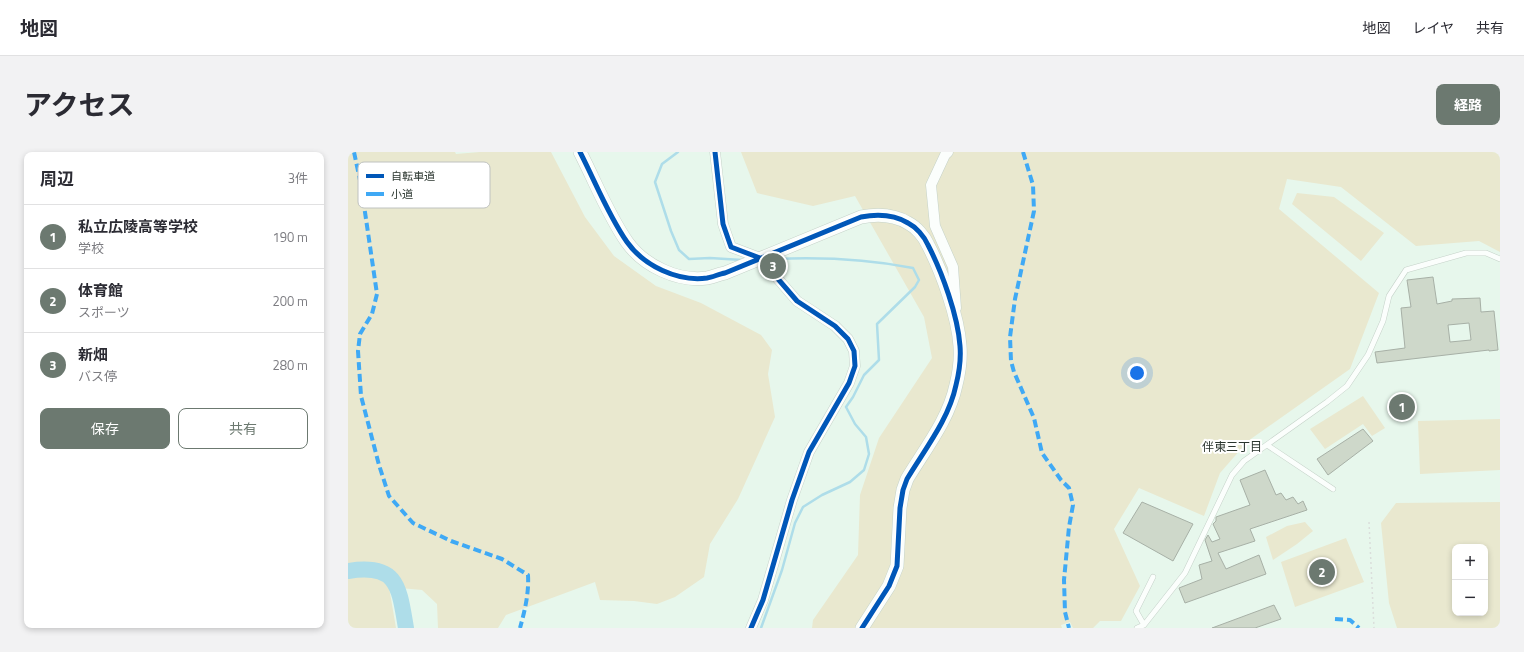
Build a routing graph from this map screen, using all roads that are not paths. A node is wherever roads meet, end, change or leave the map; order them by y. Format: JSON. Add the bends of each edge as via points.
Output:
{"nodes":[{"id":1,"x":580,"y":152,"type":"edge"},
{"id":2,"x":715,"y":152,"type":"edge"},
{"id":3,"x":948,"y":152,"type":"edge"},
{"id":4,"x":760,"y":258,"type":"junction"},
{"id":5,"x":1500,"y":259,"type":"edge"},
{"id":6,"x":958,"y":329,"type":"junction"},
{"id":7,"x":1267,"y":445,"type":"junction"},
{"id":8,"x":1333,"y":489,"type":"dead end"},
{"id":9,"x":1153,"y":577,"type":"dead end"},
{"id":10,"x":1144,"y":625,"type":"junction"},
{"id":11,"x":751,"y":628,"type":"edge"},
{"id":12,"x":862,"y":628,"type":"edge"},
{"id":13,"x":1137,"y":628,"type":"edge"}],
"edges":[{"from":1,"to":4,"type":"street","via":[[627,242],[638,255],[653,266],[671,274],[707,278]]},
{"from":2,"to":4,"type":"street","via":[[723,224],[731,247]]},
{"from":3,"to":6,"type":"street","via":[[931,186],[935,226],[953,267]]},
{"from":4,"to":6,"type":"street","via":[[861,217],[877,214],[894,216],[914,227],[928,244]]},
{"from":4,"to":11,"type":"street","via":[[797,301],[835,326],[848,339],[854,351],[855,366],[849,383],[809,452],[763,600]]},
{"from":5,"to":7,"type":"lane","via":[[1486,253],[1466,253],[1406,270],[1389,296],[1383,321],[1368,355],[1347,386]]},
{"from":6,"to":12,"type":"street","via":[[959,367],[952,404],[907,479],[900,508],[897,566],[889,586]]},
{"from":7,"to":8,"type":"lane"},
{"from":7,"to":10,"type":"lane","via":[[1244,461],[1232,475],[1185,573]]},
{"from":9,"to":10,"type":"lane","via":[[1136,611]]},
{"from":10,"to":13,"type":"lane"}]}
